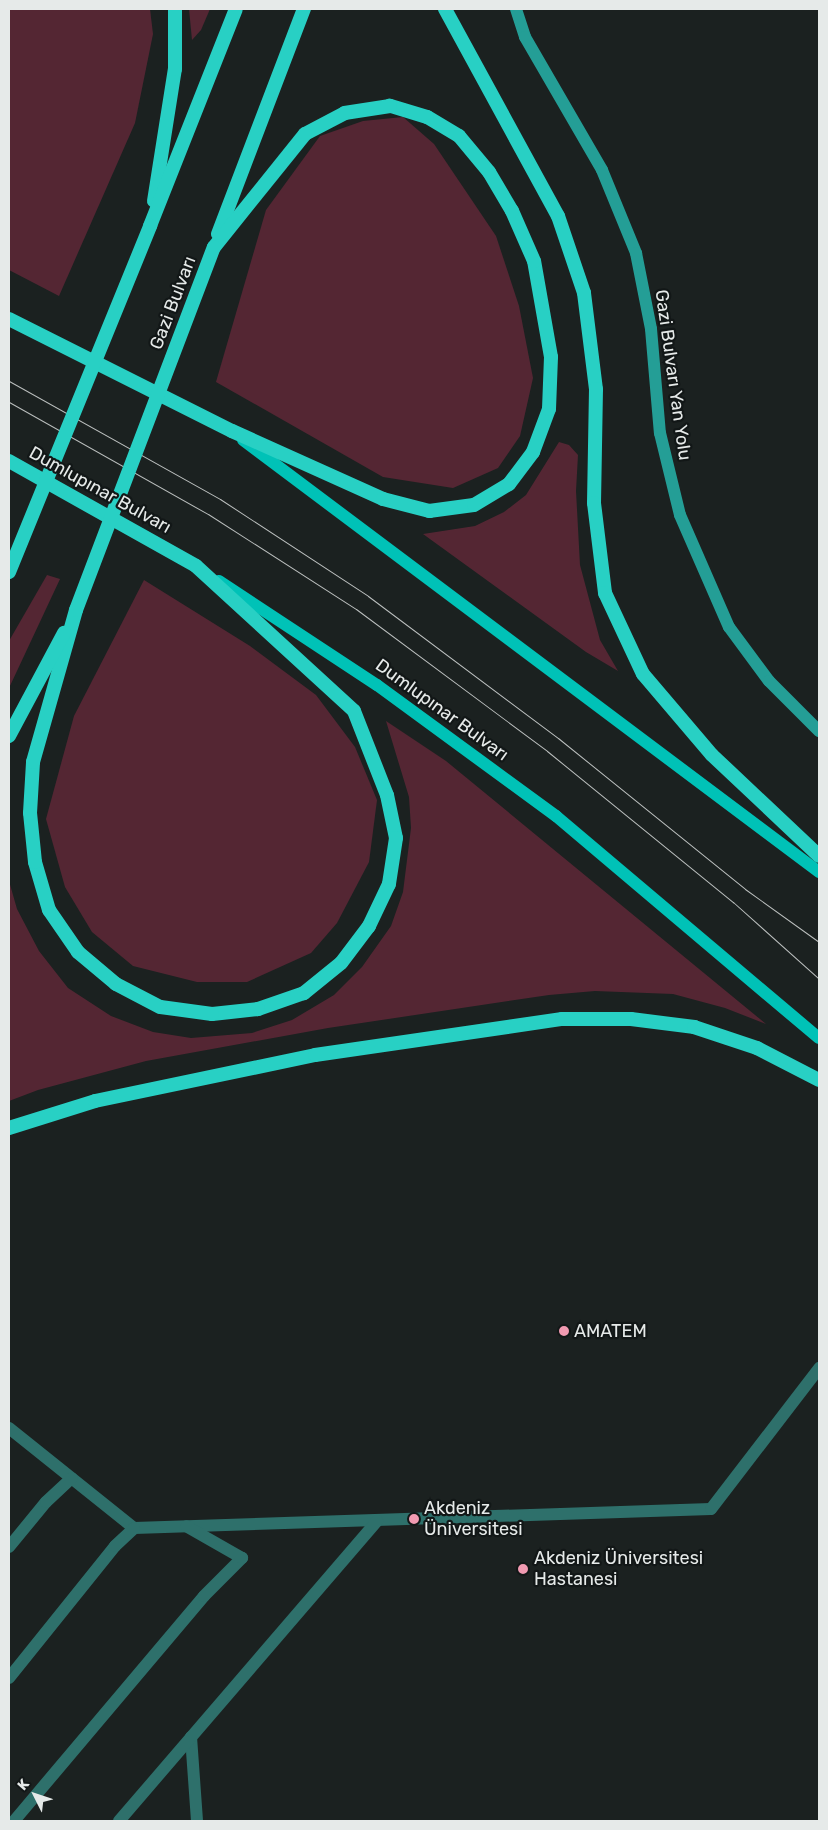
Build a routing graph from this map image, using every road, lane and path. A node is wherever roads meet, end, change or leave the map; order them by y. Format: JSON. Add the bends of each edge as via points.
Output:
{"nodes":[{"id":1,"x":175,"y":9,"type":"edge"},
{"id":2,"x":236,"y":9,"type":"edge"},
{"id":3,"x":304,"y":9,"type":"edge"},
{"id":4,"x":445,"y":9,"type":"edge"},
{"id":5,"x":516,"y":9,"type":"edge"},
{"id":6,"x":150,"y":226,"type":"junction"},
{"id":7,"x":214,"y":247,"type":"junction"},
{"id":8,"x":9,"y":315,"type":"edge"},
{"id":9,"x":9,"y":319,"type":"edge"},
{"id":10,"x":26,"y":326,"type":"junction"},
{"id":11,"x":232,"y":431,"type":"junction"},
{"id":12,"x":9,"y":461,"type":"edge"},
{"id":13,"x":196,"y":566,"type":"junction"},
{"id":14,"x":9,"y":572,"type":"edge"},
{"id":15,"x":76,"y":610,"type":"junction"},
{"id":16,"x":819,"y":731,"type":"edge"},
{"id":17,"x":9,"y":736,"type":"edge"},
{"id":18,"x":819,"y":856,"type":"edge"},
{"id":19,"x":819,"y":872,"type":"edge"},
{"id":20,"x":819,"y":1038,"type":"edge"},
{"id":21,"x":819,"y":1080,"type":"edge"},
{"id":22,"x":9,"y":1128,"type":"edge"},
{"id":23,"x":819,"y":1368,"type":"edge"},
{"id":24,"x":9,"y":1428,"type":"edge"},
{"id":25,"x":72,"y":1478,"type":"junction"},
{"id":26,"x":377,"y":1521,"type":"junction"},
{"id":27,"x":186,"y":1526,"type":"junction"},
{"id":28,"x":134,"y":1528,"type":"junction"},
{"id":29,"x":9,"y":1547,"type":"edge"},
{"id":30,"x":9,"y":1678,"type":"edge"},
{"id":31,"x":191,"y":1737,"type":"junction"},
{"id":32,"x":14,"y":1821,"type":"edge"},
{"id":33,"x":119,"y":1821,"type":"edge"},
{"id":34,"x":196,"y":1821,"type":"edge"}],
"edges":[{"from":1,"to":6,"type":"highway","via":[[175,69]]},
{"from":2,"to":6,"type":"highway"},
{"from":3,"to":7,"type":"highway","name":"Gazi Bulvarı"},
{"from":4,"to":18,"type":"highway","via":[[558,216],[584,293],[596,389],[594,502],[605,593],[643,674],[712,755]]},
{"from":5,"to":16,"type":"main road","name":"Gazi Bulvarı Yan Yolu","via":[[525,37],[602,170],[636,253],[651,328],[660,433],[686,531],[729,627],[769,680]]},
{"from":6,"to":14,"type":"highway","bridge":true},
{"from":7,"to":11,"type":"highway","via":[[305,134],[345,113],[390,106],[427,117],[459,136],[489,172],[512,211],[534,261],[551,357],[549,409],[533,452],[509,484],[474,505],[429,511],[383,499]]},
{"from":7,"to":15,"type":"highway","name":"Gazi Bulvarı","bridge":true},
{"from":8,"to":10,"type":"highway"},
{"from":9,"to":10,"type":"highway"},
{"from":10,"to":11,"type":"highway"},
{"from":11,"to":19,"type":"main road"},
{"from":12,"to":13,"type":"highway","name":"Dumlupınar Bulvarı"},
{"from":13,"to":15,"type":"highway","via":[[354,710],[387,795],[396,838],[388,884],[369,926],[341,963],[304,993],[258,1009],[212,1014],[160,1007],[116,984],[78,952],[49,910],[35,862],[30,813],[33,762]]},
{"from":13,"to":20,"type":"main road","name":"Dumlupınar Bulvarı","via":[[377,685],[556,816]]},
{"from":15,"to":17,"type":"highway"},
{"from":21,"to":22,"type":"highway","via":[[757,1048],[694,1027],[632,1019],[562,1019],[315,1055],[96,1101]]},
{"from":23,"to":26,"type":"lane","via":[[710,1509]]},
{"from":24,"to":25,"type":"lane"},
{"from":25,"to":28,"type":"lane"},
{"from":25,"to":29,"type":"lane","via":[[46,1502]]},
{"from":26,"to":27,"type":"lane"},
{"from":26,"to":31,"type":"lane"},
{"from":27,"to":28,"type":"lane"},
{"from":27,"to":32,"type":"lane","via":[[242,1558],[204,1596]]},
{"from":28,"to":30,"type":"lane"},
{"from":31,"to":33,"type":"lane"},
{"from":31,"to":34,"type":"lane"}]}
